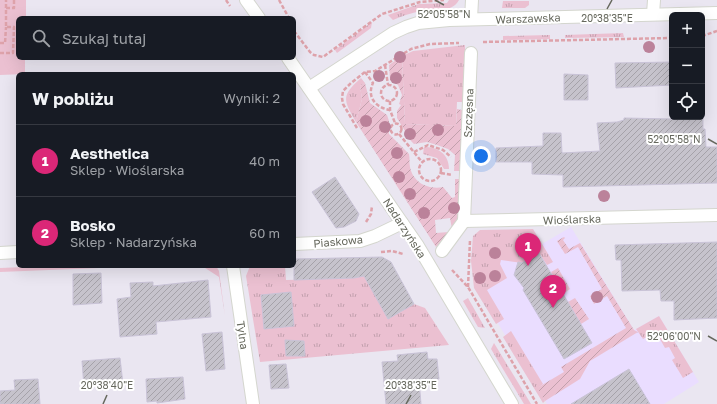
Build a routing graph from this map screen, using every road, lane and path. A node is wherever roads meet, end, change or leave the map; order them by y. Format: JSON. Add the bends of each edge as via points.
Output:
{"nodes":[{"id":1,"x":6,"y":0,"type":"edge"},
{"id":2,"x":14,"y":0,"type":"edge"},
{"id":3,"x":246,"y":0,"type":"edge"},
{"id":4,"x":279,"y":0,"type":"edge"},
{"id":5,"x":444,"y":0,"type":"edge"},
{"id":6,"x":472,"y":0,"type":"edge"},
{"id":7,"x":654,"y":0,"type":"edge"},
{"id":8,"x":6,"y":8,"type":"junction"},
{"id":9,"x":717,"y":13,"type":"edge"},
{"id":10,"x":653,"y":14,"type":"junction"},
{"id":11,"x":258,"y":16,"type":"edge"},
{"id":12,"x":288,"y":16,"type":"edge"},
{"id":13,"x":471,"y":19,"type":"junction"},
{"id":14,"x":6,"y":26,"type":"junction"},
{"id":15,"x":717,"y":31,"type":"edge"},
{"id":16,"x":296,"y":34,"type":"edge"},
{"id":17,"x":705,"y":35,"type":"edge"},
{"id":18,"x":669,"y":38,"type":"edge"},
{"id":19,"x":480,"y":42,"type":"dead end"},
{"id":20,"x":0,"y":43,"type":"edge"},
{"id":21,"x":467,"y":48,"type":"joint"},
{"id":22,"x":0,"y":53,"type":"edge"},
{"id":23,"x":289,"y":60,"type":"edge"},
{"id":24,"x":385,"y":65,"type":"junction"},
{"id":25,"x":374,"y":67,"type":"dead end"},
{"id":26,"x":372,"y":71,"type":"junction"},
{"id":27,"x":365,"y":72,"type":"junction"},
{"id":28,"x":388,"y":85,"type":"junction"},
{"id":29,"x":309,"y":88,"type":"junction"},
{"id":30,"x":390,"y":101,"type":"junction"},
{"id":31,"x":390,"y":110,"type":"junction"},
{"id":32,"x":351,"y":118,"type":"dead end"},
{"id":33,"x":395,"y":123,"type":"junction"},
{"id":34,"x":399,"y":134,"type":"junction"},
{"id":35,"x":414,"y":152,"type":"junction"},
{"id":36,"x":422,"y":162,"type":"junction"},
{"id":37,"x":451,"y":163,"type":"dead end"},
{"id":38,"x":450,"y":169,"type":"dead end"},
{"id":39,"x":449,"y":175,"type":"dead end"},
{"id":40,"x":717,"y":215,"type":"edge"},
{"id":41,"x":464,"y":221,"type":"junction"},
{"id":42,"x":402,"y":223,"type":"junction"},
{"id":43,"x":470,"y":237,"type":"dead end"},
{"id":44,"x":296,"y":244,"type":"edge"},
{"id":45,"x":442,"y":251,"type":"dead end"},
{"id":46,"x":16,"y":252,"type":"edge"},
{"id":47,"x":378,"y":252,"type":"dead end"},
{"id":48,"x":0,"y":253,"type":"edge"},
{"id":49,"x":405,"y":255,"type":"dead end"},
{"id":50,"x":447,"y":264,"type":"dead end"},
{"id":51,"x":233,"y":268,"type":"edge"},
{"id":52,"x":468,"y":287,"type":"junction"},
{"id":53,"x":253,"y":404,"type":"edge"},
{"id":54,"x":512,"y":404,"type":"edge"},
{"id":55,"x":538,"y":404,"type":"edge"}],
"edges":[{"from":1,"to":8,"type":"path"},
{"from":2,"to":8,"type":"path","via":[[14,8]]},
{"from":3,"to":11,"type":"street"},
{"from":4,"to":12,"type":"path"},
{"from":5,"to":16,"type":"path","via":[[420,2],[382,14],[323,57],[310,52]]},
{"from":6,"to":13,"type":"street"},
{"from":7,"to":10,"type":"street"},
{"from":8,"to":14,"type":"path"},
{"from":9,"to":10,"type":"street","name":"Warszawska"},
{"from":10,"to":13,"type":"street","name":"Warszawska"},
{"from":13,"to":29,"type":"street","name":"Warszawska","via":[[433,21],[406,27]]},
{"from":14,"to":20,"type":"path","via":[[5,43]]},
{"from":14,"to":22,"type":"path","via":[[14,27],[13,53]]},
{"from":15,"to":17,"type":"path"},
{"from":18,"to":19,"type":"path"},
{"from":21,"to":24,"type":"path","via":[[421,46],[411,49]]},
{"from":21,"to":41,"type":"street","name":"Szczęsna"},
{"from":23,"to":29,"type":"street","name":"Nadarzyńska"},
{"from":24,"to":26,"type":"path"},
{"from":24,"to":28,"type":"path"},
{"from":25,"to":26,"type":"path"},
{"from":26,"to":27,"type":"path"},
{"from":27,"to":31,"type":"path","via":[[373,84],[370,92],[374,102]]},
{"from":27,"to":32,"type":"path","via":[[343,91],[343,104]]},
{"from":28,"to":30,"type":"path","via":[[397,91],[395,99]]},
{"from":28,"to":30,"type":"path","via":[[382,89],[381,94],[383,99]]},
{"from":29,"to":42,"type":"street","name":"Nadarzyńska"},
{"from":30,"to":31,"type":"path"},
{"from":31,"to":33,"type":"path"},
{"from":33,"to":34,"type":"path","via":[[401,126]]},
{"from":33,"to":34,"type":"path","via":[[391,131],[395,135]]},
{"from":34,"to":35,"type":"path"},
{"from":35,"to":36,"type":"path"},
{"from":35,"to":37,"type":"path","via":[[424,145],[435,146],[448,153]]},
{"from":36,"to":36,"type":"path","via":[[436,160],[441,169],[439,176],[433,180],[423,178],[419,172]]},
{"from":38,"to":39,"type":"path"},
{"from":40,"to":41,"type":"street","name":"Wioślarska"},
{"from":41,"to":45,"type":"street"},
{"from":42,"to":44,"type":"street","name":"Piaskowa","via":[[360,241]]},
{"from":42,"to":54,"type":"street","name":"Nadarzyńska"},
{"from":43,"to":52,"type":"path"},
{"from":46,"to":48,"type":"street"},
{"from":47,"to":49,"type":"path","via":[[398,252]]},
{"from":50,"to":52,"type":"path"},
{"from":51,"to":53,"type":"street","name":"Tylna"},
{"from":52,"to":55,"type":"path"}]}
